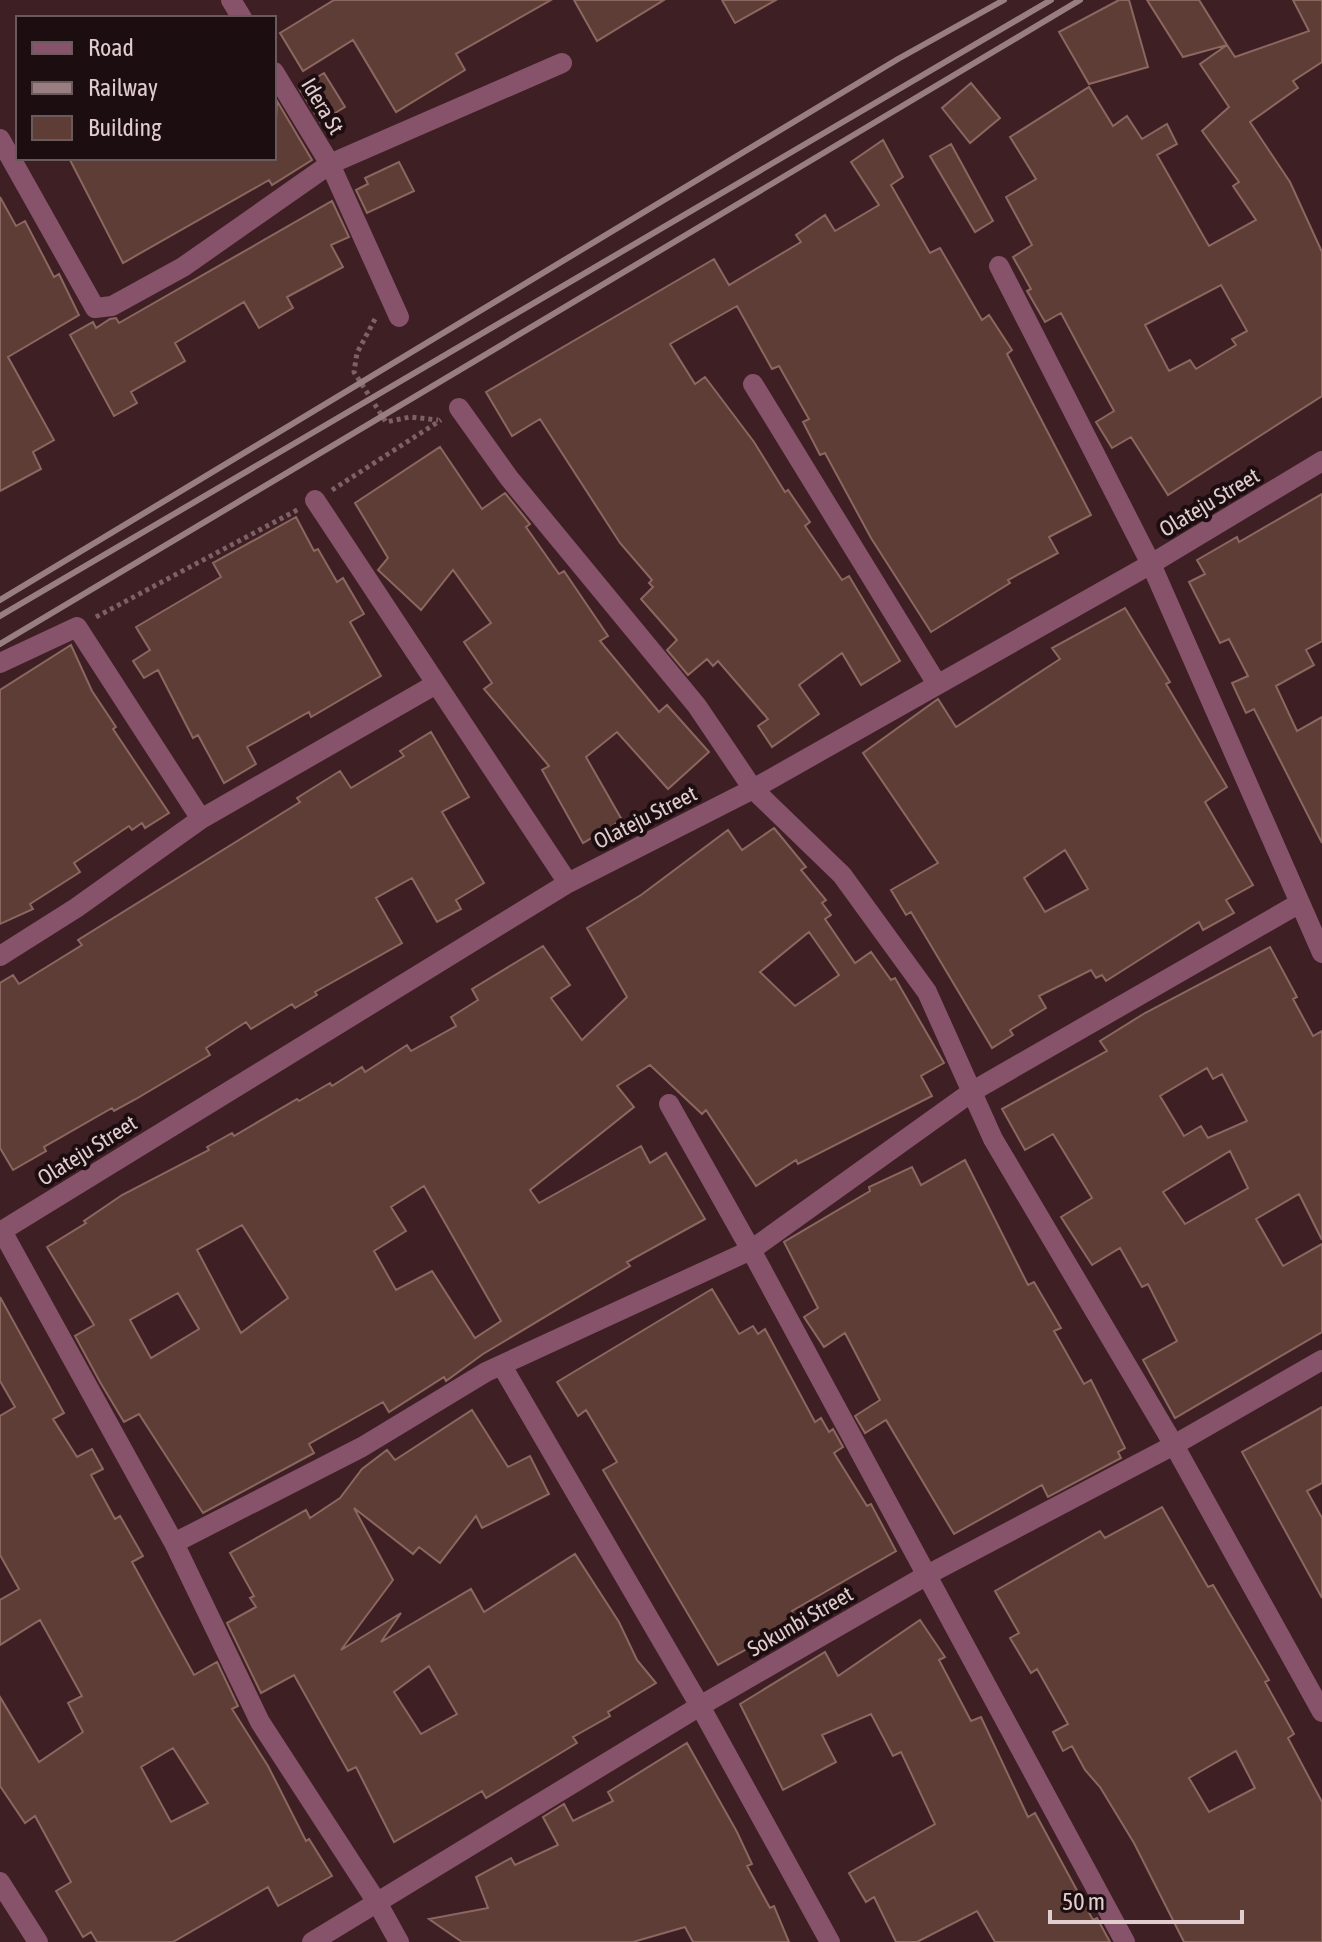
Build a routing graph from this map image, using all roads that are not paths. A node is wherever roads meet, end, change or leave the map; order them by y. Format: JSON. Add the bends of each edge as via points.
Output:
{"nodes":[{"id":1,"x":562,"y":63,"type":"dead end"},
{"id":2,"x":276,"y":75,"type":"edge"},
{"id":3,"x":0,"y":139,"type":"edge"},
{"id":4,"x":330,"y":164,"type":"junction"},
{"id":5,"x":999,"y":266,"type":"dead end"},
{"id":6,"x":399,"y":317,"type":"dead end"},
{"id":7,"x":753,"y":384,"type":"dead end"},
{"id":8,"x":459,"y":408,"type":"road end"},
{"id":9,"x":1322,"y":461,"type":"edge"},
{"id":10,"x":315,"y":500,"type":"road end"},
{"id":11,"x":1151,"y":564,"type":"junction"},
{"id":12,"x":0,"y":663,"type":"edge"},
{"id":13,"x":436,"y":684,"type":"junction"},
{"id":14,"x":937,"y":684,"type":"junction"},
{"id":15,"x":753,"y":789,"type":"junction"},
{"id":16,"x":201,"y":819,"type":"junction"},
{"id":17,"x":568,"y":883,"type":"junction"},
{"id":18,"x":1298,"y":904,"type":"junction"},
{"id":19,"x":1322,"y":953,"type":"edge"},
{"id":20,"x":0,"y":956,"type":"edge"},
{"id":21,"x":973,"y":1091,"type":"junction"},
{"id":22,"x":669,"y":1104,"type":"dead end"},
{"id":23,"x":1,"y":1231,"type":"edge"},
{"id":24,"x":751,"y":1250,"type":"junction"},
{"id":25,"x":1322,"y":1360,"type":"edge"},
{"id":26,"x":502,"y":1366,"type":"junction"},
{"id":27,"x":1174,"y":1445,"type":"junction"},
{"id":28,"x":174,"y":1543,"type":"junction"},
{"id":29,"x":927,"y":1575,"type":"junction"},
{"id":30,"x":700,"y":1706,"type":"junction"},
{"id":31,"x":1322,"y":1712,"type":"edge"},
{"id":32,"x":0,"y":1882,"type":"edge"},
{"id":33,"x":378,"y":1904,"type":"junction"},
{"id":34,"x":38,"y":1942,"type":"edge"},
{"id":35,"x":312,"y":1942,"type":"edge"},
{"id":36,"x":399,"y":1942,"type":"edge"},
{"id":37,"x":830,"y":1942,"type":"edge"},
{"id":38,"x":1125,"y":1942,"type":"edge"}],
"edges":[{"from":1,"to":4,"type":"street"},
{"from":2,"to":4,"type":"street","name":"Idera St"},
{"from":3,"to":4,"type":"street","via":[[95,308],[112,306],[183,267]]},
{"from":4,"to":6,"type":"street","name":"Idera St"},
{"from":5,"to":11,"type":"street"},
{"from":7,"to":14,"type":"street"},
{"from":8,"to":15,"type":"street","via":[[509,478],[697,706]]},
{"from":9,"to":11,"type":"street","name":"Olateju Street"},
{"from":10,"to":13,"type":"street"},
{"from":11,"to":14,"type":"street","name":"Olateju Street"},
{"from":11,"to":18,"type":"street"},
{"from":12,"to":16,"type":"street","via":[[77,627]]},
{"from":13,"to":16,"type":"street"},
{"from":13,"to":17,"type":"street"},
{"from":14,"to":15,"type":"street","name":"Olateju Street"},
{"from":15,"to":17,"type":"street","name":"Olateju Street"},
{"from":15,"to":21,"type":"street","via":[[842,875],[927,992]]},
{"from":16,"to":20,"type":"street"},
{"from":17,"to":23,"type":"street","name":"Olateju Street"},
{"from":18,"to":19,"type":"street"},
{"from":18,"to":21,"type":"street"},
{"from":21,"to":24,"type":"street"},
{"from":21,"to":27,"type":"street","via":[[993,1139]]},
{"from":22,"to":24,"type":"street"},
{"from":23,"to":28,"type":"street"},
{"from":24,"to":26,"type":"street"},
{"from":24,"to":29,"type":"street"},
{"from":25,"to":27,"type":"street","name":"Sokunbi Street"},
{"from":26,"to":28,"type":"street","via":[[362,1447]]},
{"from":26,"to":30,"type":"street"},
{"from":27,"to":29,"type":"street","name":"Sokunbi Street"},
{"from":27,"to":31,"type":"street"},
{"from":28,"to":33,"type":"street","via":[[260,1722]]},
{"from":29,"to":30,"type":"street","name":"Sokunbi Street"},
{"from":29,"to":38,"type":"street"},
{"from":30,"to":33,"type":"street","name":"Sokunbi Street"},
{"from":30,"to":37,"type":"street"},
{"from":32,"to":34,"type":"street"},
{"from":33,"to":35,"type":"street","name":"Sokunbi Street"},
{"from":33,"to":36,"type":"street"}]}
